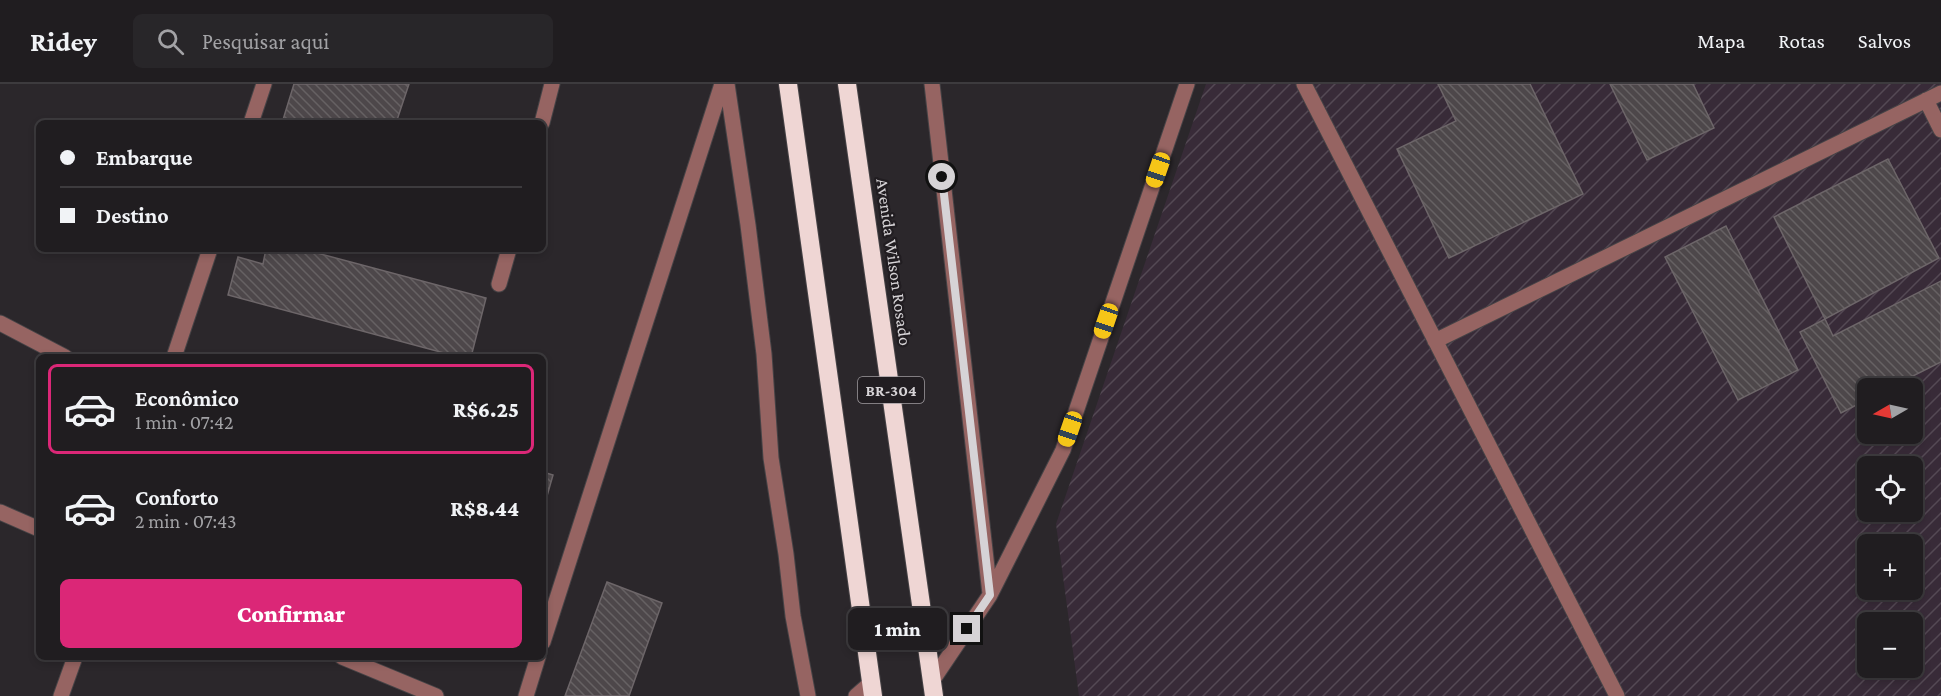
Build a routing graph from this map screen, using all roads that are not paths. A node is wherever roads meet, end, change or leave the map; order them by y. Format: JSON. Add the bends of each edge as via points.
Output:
{"nodes":[{"id":1,"x":264,"y":84,"type":"edge"},
{"id":2,"x":552,"y":84,"type":"edge"},
{"id":3,"x":722,"y":84,"type":"edge"},
{"id":4,"x":727,"y":84,"type":"edge"},
{"id":5,"x":788,"y":84,"type":"edge"},
{"id":6,"x":848,"y":84,"type":"edge"},
{"id":7,"x":932,"y":84,"type":"edge"},
{"id":8,"x":1187,"y":84,"type":"edge"},
{"id":9,"x":1304,"y":84,"type":"edge"},
{"id":10,"x":1941,"y":93,"type":"edge"},
{"id":11,"x":1926,"y":100,"type":"junction"},
{"id":12,"x":252,"y":120,"type":"edge"},
{"id":13,"x":543,"y":120,"type":"edge"},
{"id":14,"x":1941,"y":130,"type":"edge"},
{"id":15,"x":209,"y":252,"type":"edge"},
{"id":16,"x":507,"y":252,"type":"edge"},
{"id":17,"x":499,"y":284,"type":"dead end"},
{"id":18,"x":0,"y":323,"type":"edge"},
{"id":19,"x":1435,"y":341,"type":"junction"},
{"id":20,"x":59,"y":354,"type":"edge"},
{"id":21,"x":175,"y":354,"type":"edge"},
{"id":22,"x":0,"y":512,"type":"edge"},
{"id":23,"x":36,"y":528,"type":"edge"},
{"id":24,"x":990,"y":595,"type":"junction"},
{"id":25,"x":546,"y":633,"type":"edge"},
{"id":26,"x":74,"y":660,"type":"edge"},
{"id":27,"x":349,"y":660,"type":"edge"},
{"id":28,"x":537,"y":660,"type":"edge"},
{"id":29,"x":933,"y":689,"type":"edge"},
{"id":30,"x":872,"y":690,"type":"edge"},
{"id":31,"x":61,"y":696,"type":"edge"},
{"id":32,"x":436,"y":696,"type":"edge"},
{"id":33,"x":526,"y":696,"type":"edge"},
{"id":34,"x":808,"y":696,"type":"edge"},
{"id":35,"x":856,"y":696,"type":"edge"},
{"id":36,"x":1617,"y":696,"type":"edge"}],
"edges":[{"from":1,"to":12,"type":"street"},
{"from":2,"to":13,"type":"street"},
{"from":3,"to":25,"type":"street"},
{"from":4,"to":34,"type":"street","via":[[761,330],[771,458]]},
{"from":5,"to":30,"type":"highway","number":"BR-304"},
{"from":6,"to":29,"type":"highway","name":"Avenida Wilson Rosado","number":"BR-304"},
{"from":7,"to":24,"type":"street"},
{"from":8,"to":24,"type":"street","via":[[1062,450]]},
{"from":9,"to":19,"type":"street"},
{"from":10,"to":11,"type":"street"},
{"from":11,"to":14,"type":"street"},
{"from":11,"to":19,"type":"street"},
{"from":15,"to":21,"type":"street"},
{"from":16,"to":17,"type":"street"},
{"from":18,"to":20,"type":"street"},
{"from":19,"to":36,"type":"street"},
{"from":22,"to":23,"type":"street"},
{"from":24,"to":29,"type":"street"},
{"from":26,"to":31,"type":"street"},
{"from":27,"to":32,"type":"street"},
{"from":28,"to":33,"type":"street"},
{"from":30,"to":35,"type":"street"}]}
